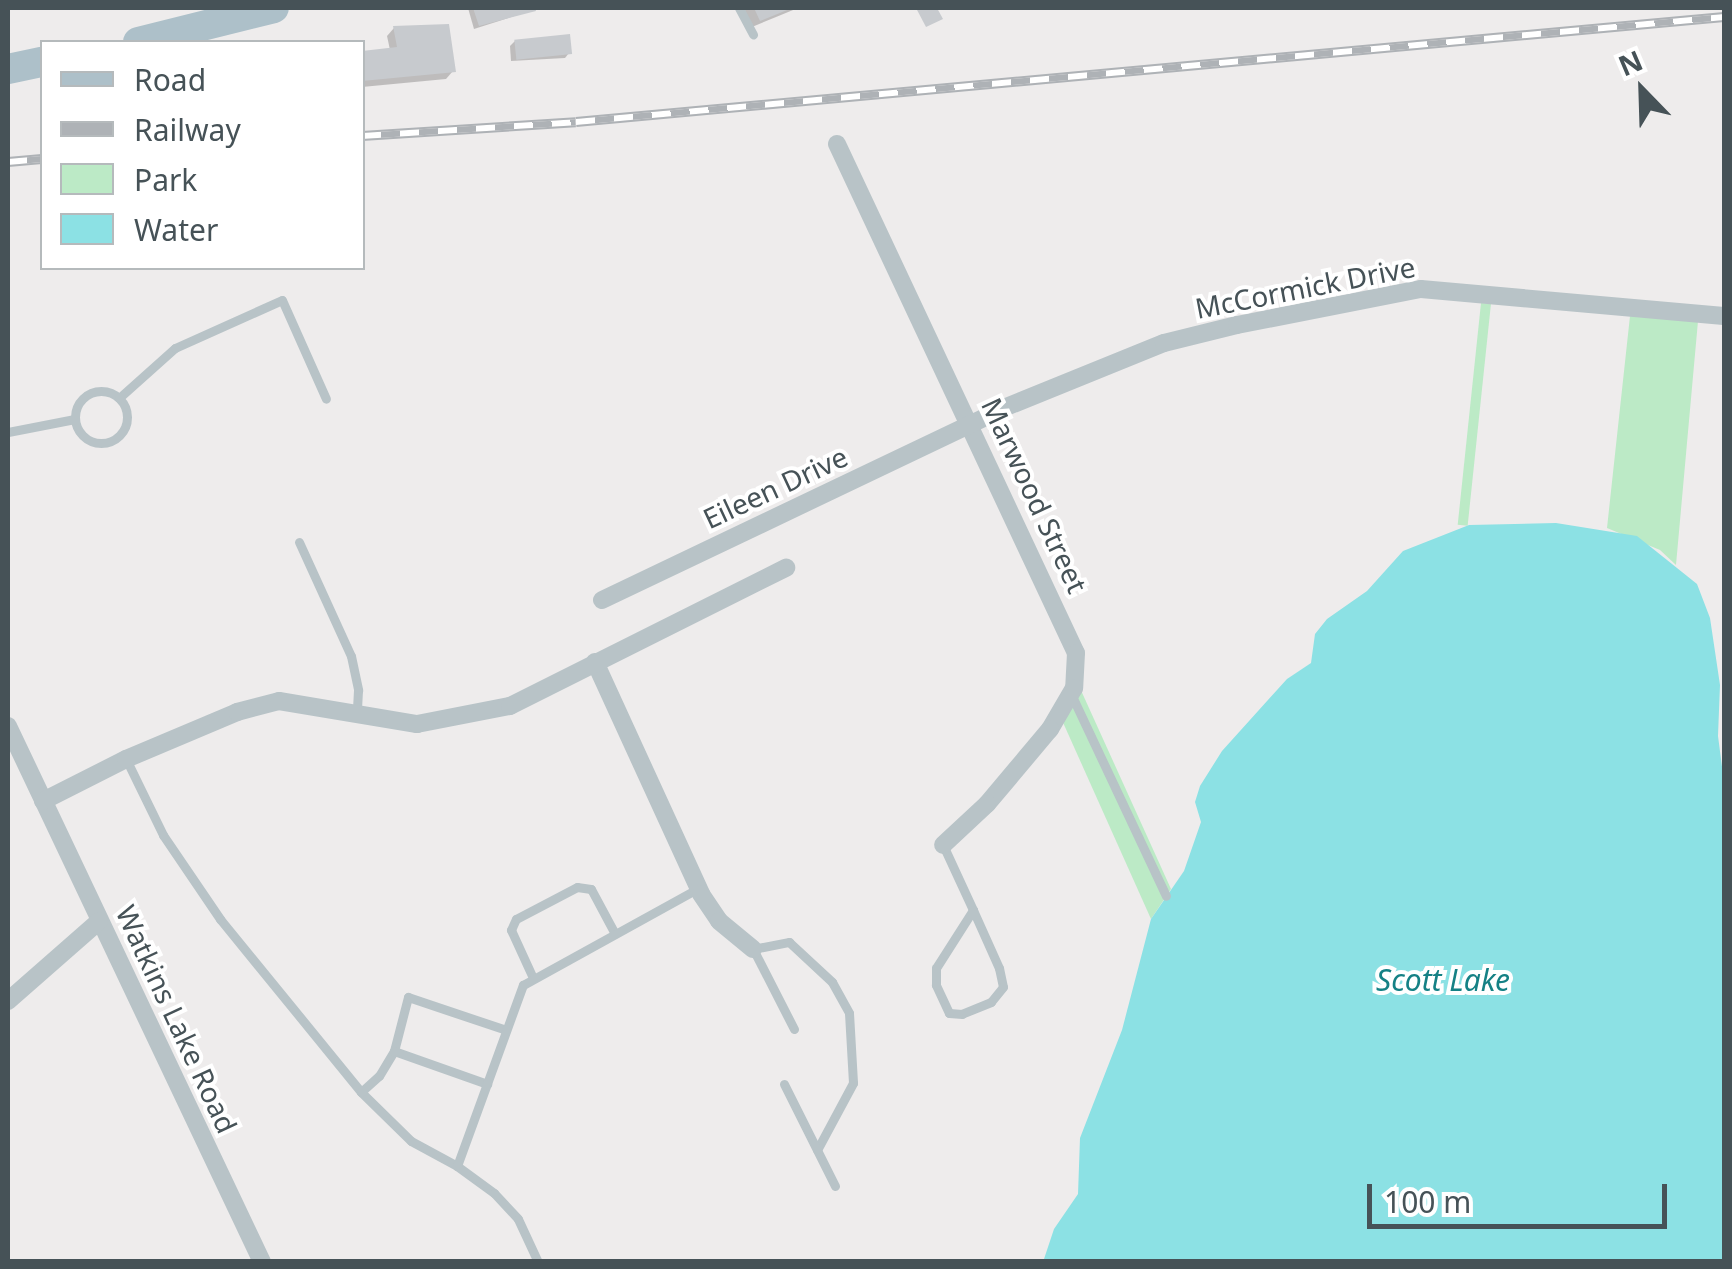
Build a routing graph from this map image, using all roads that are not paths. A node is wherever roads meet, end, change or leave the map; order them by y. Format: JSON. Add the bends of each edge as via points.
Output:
{"nodes":[{"id":1,"x":274,"y":8,"type":"edge"},
{"id":2,"x":739,"y":8,"type":"edge"},
{"id":3,"x":752,"y":34,"type":"dead end"},
{"id":4,"x":146,"y":40,"type":"edge"},
{"id":5,"x":40,"y":62,"type":"edge"},
{"id":6,"x":8,"y":69,"type":"edge"},
{"id":7,"x":837,"y":144,"type":"dead end"},
{"id":8,"x":1724,"y":316,"type":"edge"},
{"id":9,"x":119,"y":398,"type":"junction"},
{"id":10,"x":326,"y":399,"type":"dead end"},
{"id":11,"x":75,"y":420,"type":"junction"},
{"id":12,"x":972,"y":426,"type":"junction"},
{"id":13,"x":8,"y":432,"type":"edge"},
{"id":14,"x":298,"y":542,"type":"dead end"},
{"id":15,"x":786,"y":568,"type":"dead end"},
{"id":16,"x":602,"y":600,"type":"dead end"},
{"id":17,"x":595,"y":662,"type":"junction"},
{"id":18,"x":1071,"y":694,"type":"junction"},
{"id":19,"x":357,"y":712,"type":"junction"},
{"id":20,"x":8,"y":726,"type":"edge"},
{"id":21,"x":126,"y":759,"type":"junction"},
{"id":22,"x":43,"y":801,"type":"junction"},
{"id":23,"x":943,"y":845,"type":"joint"},
{"id":24,"x":698,"y":888,"type":"junction"},
{"id":25,"x":1166,"y":896,"type":"dead end"},
{"id":26,"x":973,"y":910,"type":"junction"},
{"id":27,"x":100,"y":922,"type":"junction"},
{"id":28,"x":614,"y":932,"type":"junction"},
{"id":29,"x":754,"y":949,"type":"junction"},
{"id":30,"x":533,"y":978,"type":"junction"},
{"id":31,"x":8,"y":1001,"type":"edge"},
{"id":32,"x":794,"y":1029,"type":"dead end"},
{"id":33,"x":506,"y":1030,"type":"junction"},
{"id":34,"x":394,"y":1051,"type":"junction"},
{"id":35,"x":487,"y":1084,"type":"junction"},
{"id":36,"x":784,"y":1084,"type":"dead end"},
{"id":37,"x":361,"y":1092,"type":"junction"},
{"id":38,"x":817,"y":1150,"type":"junction"},
{"id":39,"x":457,"y":1166,"type":"junction"},
{"id":40,"x":835,"y":1186,"type":"dead end"},
{"id":41,"x":262,"y":1262,"type":"edge"},
{"id":42,"x":538,"y":1262,"type":"edge"}],
"edges":[{"from":1,"to":4,"type":"main road"},
{"from":2,"to":3,"type":"lane"},
{"from":5,"to":6,"type":"main road"},
{"from":7,"to":12,"type":"street","name":"Marwood Street"},
{"from":8,"to":12,"type":"street","name":"McCormick Drive","via":[[1420,289],[1164,344]]},
{"from":9,"to":10,"type":"lane","via":[[175,348],[282,300]]},
{"from":9,"to":11,"type":"lane","via":[[102,391],[86,396]]},
{"from":9,"to":11,"type":"lane","via":[[126,422],[111,441],[87,439]]},
{"from":11,"to":13,"type":"lane"},
{"from":12,"to":16,"type":"street","name":"Eileen Drive"},
{"from":12,"to":18,"type":"street","name":"Marwood Street","via":[[1067,627],[1078,675]]},
{"from":14,"to":19,"type":"lane","via":[[351,656]]},
{"from":15,"to":17,"type":"street"},
{"from":17,"to":19,"type":"street","via":[[510,706],[458,720],[417,724]]},
{"from":17,"to":24,"type":"street"},
{"from":18,"to":23,"type":"street","via":[[1014,774]]},
{"from":18,"to":25,"type":"lane"},
{"from":19,"to":21,"type":"street","via":[[279,701]]},
{"from":20,"to":22,"type":"street","name":"Watkins Lake Road"},
{"from":21,"to":22,"type":"street"},
{"from":21,"to":37,"type":"lane","via":[[163,834],[220,919]]},
{"from":22,"to":27,"type":"street","name":"Watkins Lake Road"},
{"from":23,"to":26,"type":"lane"},
{"from":24,"to":28,"type":"lane"},
{"from":24,"to":29,"type":"street","via":[[719,920]]},
{"from":26,"to":26,"type":"lane","via":[[1004,987],[991,1002],[948,1013],[936,968]]},
{"from":27,"to":31,"type":"street"},
{"from":27,"to":41,"type":"street","name":"Watkins Lake Road"},
{"from":28,"to":30,"type":"lane"},
{"from":28,"to":30,"type":"lane","via":[[591,889],[577,886],[516,919],[510,930]]},
{"from":29,"to":32,"type":"lane"},
{"from":29,"to":38,"type":"lane","via":[[790,942],[832,982],[849,1013],[853,1084]]},
{"from":30,"to":33,"type":"lane","via":[[523,985]]},
{"from":33,"to":34,"type":"lane","via":[[408,997]]},
{"from":33,"to":35,"type":"lane"},
{"from":34,"to":35,"type":"lane"},
{"from":34,"to":37,"type":"lane"},
{"from":35,"to":39,"type":"lane"},
{"from":36,"to":38,"type":"lane"},
{"from":37,"to":39,"type":"lane","via":[[411,1142]]},
{"from":38,"to":40,"type":"lane"},
{"from":39,"to":42,"type":"lane","via":[[518,1219]]}]}
